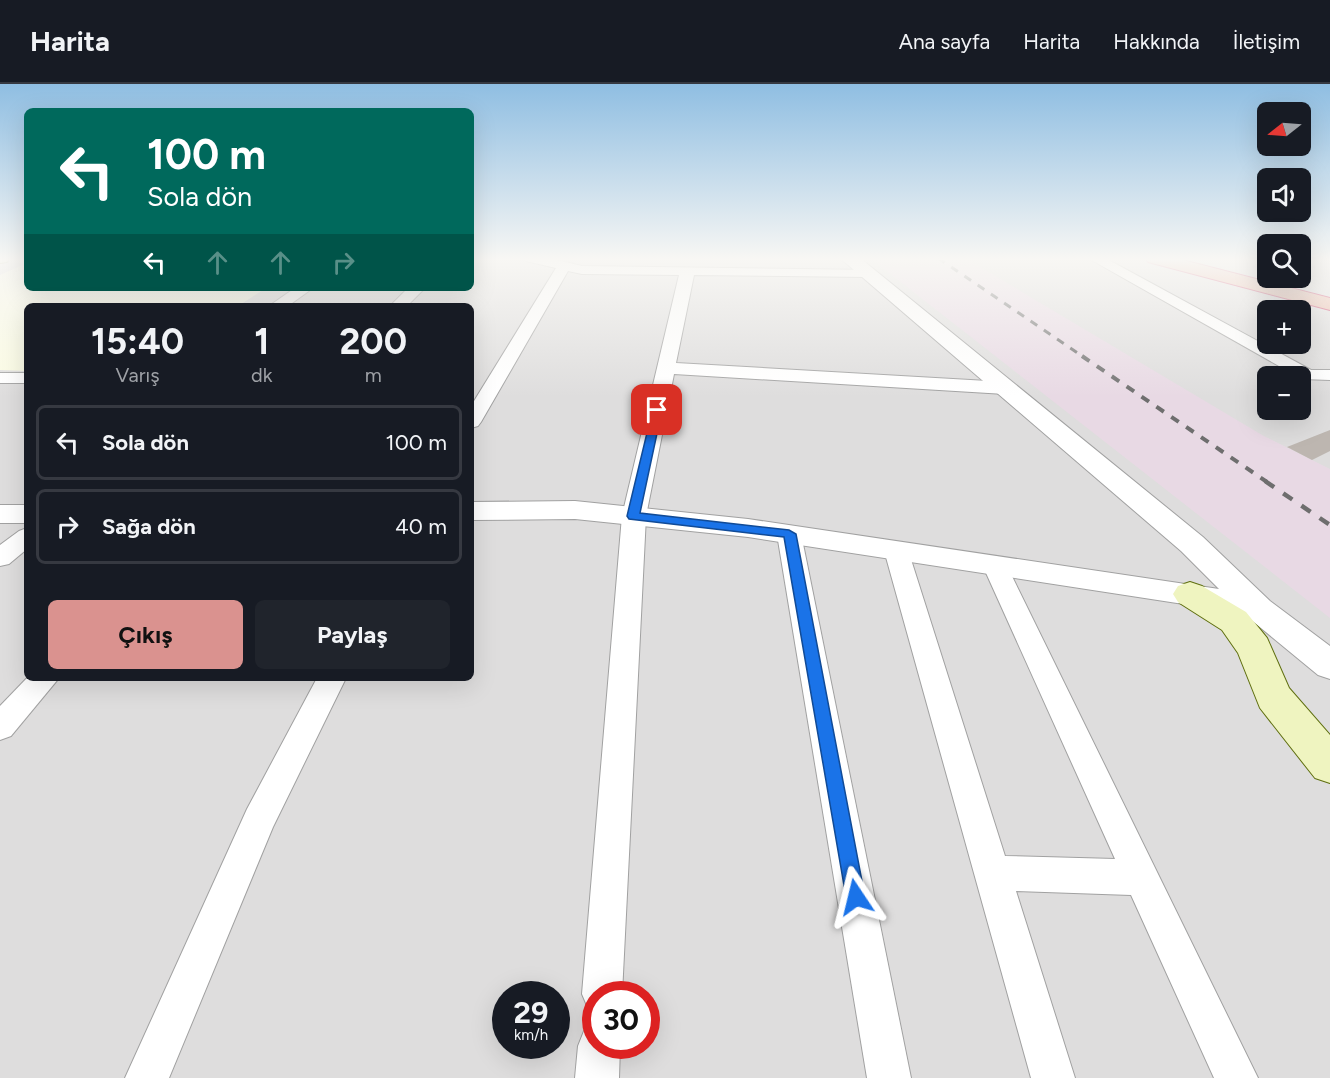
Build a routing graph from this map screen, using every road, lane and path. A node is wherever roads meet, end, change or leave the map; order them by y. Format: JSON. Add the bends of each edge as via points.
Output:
{"nodes":[{"id":1,"x":541,"y":304,"type":"edge"},
{"id":2,"x":680,"y":304,"type":"edge"},
{"id":3,"x":904,"y":304,"type":"edge"},
{"id":4,"x":1179,"y":304,"type":"edge"},
{"id":5,"x":666,"y":368,"type":"junction"},
{"id":6,"x":1330,"y":375,"type":"edge"},
{"id":7,"x":0,"y":378,"type":"edge"},
{"id":8,"x":24,"y":378,"type":"edge"},
{"id":9,"x":1005,"y":388,"type":"junction"},
{"id":10,"x":474,"y":417,"type":"edge"},
{"id":11,"x":474,"y":511,"type":"edge"},
{"id":12,"x":0,"y":514,"type":"edge"},
{"id":13,"x":24,"y":514,"type":"edge"},
{"id":14,"x":634,"y":516,"type":"junction"},
{"id":15,"x":789,"y":534,"type":"junction"},
{"id":16,"x":24,"y":538,"type":"edge"},
{"id":17,"x":896,"y":550,"type":"junction"},
{"id":18,"x":0,"y":558,"type":"edge"},
{"id":19,"x":994,"y":564,"type":"junction"},
{"id":20,"x":1190,"y":594,"type":"junction"},
{"id":21,"x":1260,"y":610,"type":"junction"},
{"id":22,"x":1330,"y":665,"type":"edge"},
{"id":23,"x":42,"y":681,"type":"edge"},
{"id":24,"x":330,"y":681,"type":"edge"},
{"id":25,"x":0,"y":727,"type":"edge"},
{"id":26,"x":1330,"y":765,"type":"edge"},
{"id":27,"x":992,"y":873,"type":"junction"},
{"id":28,"x":1141,"y":878,"type":"junction"},
{"id":29,"x":603,"y":981,"type":"edge"},
{"id":30,"x":598,"y":1059,"type":"edge"},
{"id":31,"x":147,"y":1078,"type":"edge"},
{"id":32,"x":597,"y":1078,"type":"edge"},
{"id":33,"x":889,"y":1078,"type":"edge"},
{"id":34,"x":1053,"y":1078,"type":"edge"},
{"id":35,"x":1236,"y":1078,"type":"edge"}],
"edges":[{"from":1,"to":10,"type":"street"},
{"from":2,"to":5,"type":"street"},
{"from":3,"to":9,"type":"street"},
{"from":4,"to":6,"type":"street","via":[[1308,375]]},
{"from":5,"to":9,"type":"street"},
{"from":5,"to":14,"type":"street"},
{"from":7,"to":8,"type":"street"},
{"from":9,"to":21,"type":"street","via":[[1192,544]]},
{"from":11,"to":14,"type":"street","via":[[575,510]]},
{"from":12,"to":13,"type":"street"},
{"from":14,"to":15,"type":"street"},
{"from":14,"to":29,"type":"street"},
{"from":15,"to":17,"type":"street"},
{"from":15,"to":33,"type":"street"},
{"from":16,"to":18,"type":"street"},
{"from":17,"to":19,"type":"street"},
{"from":17,"to":27,"type":"street"},
{"from":19,"to":20,"type":"street"},
{"from":19,"to":28,"type":"street"},
{"from":20,"to":21,"type":"street"},
{"from":20,"to":26,"type":"main road","via":[[1234,621],[1254,648],[1274,697]]},
{"from":21,"to":22,"type":"street"},
{"from":23,"to":25,"type":"street"},
{"from":24,"to":31,"type":"street","via":[[259,820]]},
{"from":27,"to":28,"type":"street"},
{"from":27,"to":34,"type":"street"},
{"from":28,"to":35,"type":"street"},
{"from":30,"to":32,"type":"street"}]}
